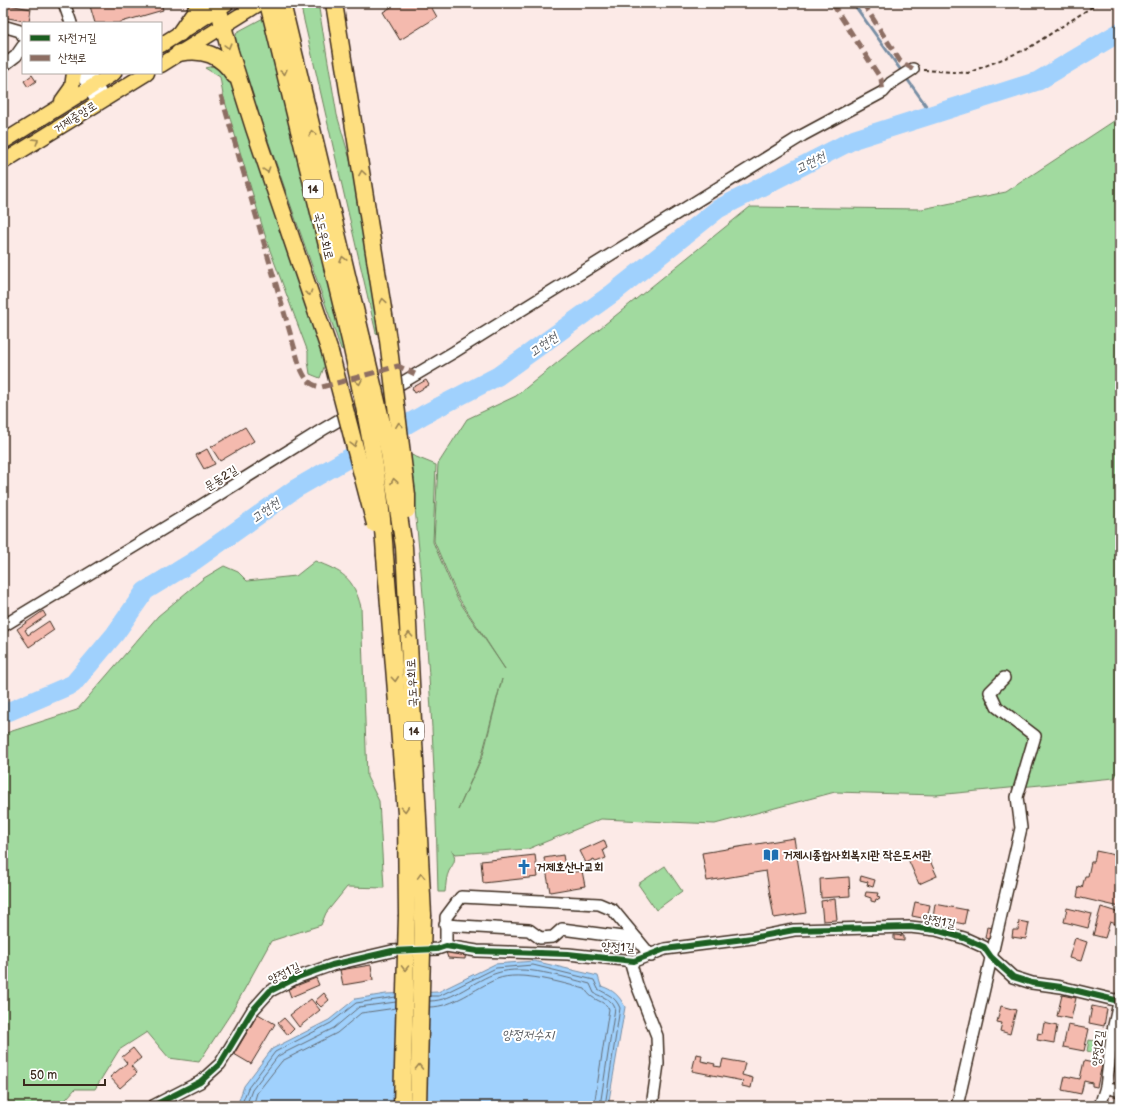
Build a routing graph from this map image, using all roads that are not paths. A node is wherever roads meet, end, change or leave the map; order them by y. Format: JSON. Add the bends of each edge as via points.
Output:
{"nodes":[{"id":1,"x":58,"y":3,"type":"edge"},
{"id":2,"x":64,"y":3,"type":"edge"},
{"id":3,"x":201,"y":3,"type":"edge"},
{"id":4,"x":260,"y":3,"type":"edge"},
{"id":5,"x":268,"y":3,"type":"edge"},
{"id":6,"x":282,"y":3,"type":"edge"},
{"id":7,"x":324,"y":3,"type":"edge"},
{"id":8,"x":334,"y":3,"type":"edge"},
{"id":9,"x":221,"y":5,"type":"edge"},
{"id":10,"x":64,"y":22,"type":"edge"},
{"id":11,"x":71,"y":22,"type":"edge"},
{"id":12,"x":3,"y":26,"type":"edge"},
{"id":13,"x":223,"y":26,"type":"junction"},
{"id":14,"x":281,"y":32,"type":"junction"},
{"id":15,"x":180,"y":33,"type":"junction"},
{"id":16,"x":22,"y":34,"type":"edge"},
{"id":17,"x":162,"y":44,"type":"edge"},
{"id":18,"x":22,"y":47,"type":"edge"},
{"id":19,"x":179,"y":53,"type":"junction"},
{"id":20,"x":162,"y":64,"type":"edge"},
{"id":21,"x":3,"y":66,"type":"edge"},
{"id":22,"x":913,"y":69,"type":"road end"},
{"id":23,"x":74,"y":74,"type":"edge"},
{"id":24,"x":82,"y":74,"type":"edge"},
{"id":25,"x":111,"y":74,"type":"edge"},
{"id":26,"x":145,"y":74,"type":"edge"},
{"id":27,"x":91,"y":81,"type":"edge"},
{"id":28,"x":240,"y":84,"type":"junction"},
{"id":29,"x":101,"y":101,"type":"junction"},
{"id":30,"x":60,"y":106,"type":"junction"},
{"id":31,"x":3,"y":142,"type":"edge"},
{"id":32,"x":358,"y":150,"type":"junction"},
{"id":33,"x":3,"y":162,"type":"edge"},
{"id":34,"x":356,"y":341,"type":"junction"},
{"id":35,"x":404,"y":547,"type":"junction"},
{"id":36,"x":385,"y":556,"type":"junction"},
{"id":37,"x":3,"y":626,"type":"edge"},
{"id":38,"x":1004,"y":678,"type":"dead end"},
{"id":39,"x":445,"y":925,"type":"junction"},
{"id":40,"x":637,"y":939,"type":"junction"},
{"id":41,"x":446,"y":946,"type":"junction"},
{"id":42,"x":651,"y":956,"type":"junction"},
{"id":43,"x":991,"y":957,"type":"junction"},
{"id":44,"x":630,"y":961,"type":"junction"},
{"id":45,"x":1120,"y":1000,"type":"edge"},
{"id":46,"x":1106,"y":1087,"type":"junction"},
{"id":47,"x":1120,"y":1090,"type":"edge"},
{"id":48,"x":153,"y":1106,"type":"edge"},
{"id":49,"x":402,"y":1106,"type":"edge"},
{"id":50,"x":418,"y":1106,"type":"edge"},
{"id":51,"x":652,"y":1106,"type":"edge"},
{"id":52,"x":957,"y":1106,"type":"edge"},
{"id":53,"x":1100,"y":1106,"type":"edge"}],
"edges":[{"from":1,"to":10,"type":"street"},
{"from":2,"to":11,"type":"street"},
{"from":3,"to":15,"type":"highway"},
{"from":4,"to":13,"type":"main road"},
{"from":5,"to":14,"type":"highway","number":"14"},
{"from":6,"to":14,"type":"highway","number":"14"},
{"from":7,"to":32,"type":"highway","via":[[341,103]]},
{"from":8,"to":32,"type":"highway"},
{"from":9,"to":13,"type":"highway"},
{"from":9,"to":15,"type":"main road"},
{"from":12,"to":16,"type":"street","via":[[20,31]]},
{"from":13,"to":19,"type":"main road"},
{"from":13,"to":28,"type":"highway","one_way":true},
{"from":14,"to":34,"type":"highway","name":"국도우회로","number":"14"},
{"from":15,"to":17,"type":"main road"},
{"from":18,"to":21,"type":"street"},
{"from":19,"to":20,"type":"main road"},
{"from":19,"to":28,"type":"highway","via":[[192,50],[219,58]]},
{"from":22,"to":37,"type":"street","name":"문동2길","via":[[891,83],[883,92],[796,139],[454,352]]},
{"from":23,"to":30,"type":"main road","via":[[72,87]]},
{"from":24,"to":27,"type":"street"},
{"from":25,"to":27,"type":"main road","name":"거제중앙로"},
{"from":26,"to":29,"type":"main road","name":"거제중앙로"},
{"from":27,"to":29,"type":"street"},
{"from":27,"to":30,"type":"main road","name":"거제중앙로"},
{"from":28,"to":36,"type":"highway","one_way":true,"bridge":true,"via":[[330,352],[374,524]]},
{"from":33,"to":29,"type":"main road","name":"거제중앙로","one_way":true},
{"from":30,"to":31,"type":"main road","name":"거제중앙로"},
{"from":35,"to":32,"type":"highway","one_way":true,"bridge":true,"via":[[407,495],[388,340]]},
{"from":35,"to":34,"type":"highway","number":"14","one_way":true,"bridge":true,"via":[[388,453]]},
{"from":34,"to":36,"type":"highway","number":"14","one_way":true,"bridge":true,"via":[[382,514]]},
{"from":50,"to":35,"type":"highway","name":"국도우회로","number":"14","one_way":true,"bridge":true,"via":[[423,915]]},
{"from":36,"to":49,"type":"highway","name":"국도우회로","number":"14","one_way":true,"bridge":true,"via":[[406,814],[407,915]]},
{"from":38,"to":43,"type":"street","via":[[990,692],[997,707],[1035,736],[1017,797],[1021,828]]},
{"from":39,"to":40,"type":"street","via":[[529,930],[540,938],[553,937],[562,930]]},
{"from":39,"to":40,"type":"street","via":[[446,917],[461,896],[599,904],[613,910]]},
{"from":39,"to":41,"type":"street"},
{"from":40,"to":42,"type":"street"},
{"from":41,"to":44,"type":"street","name":"양정1길","via":[[477,951],[568,954]]},
{"from":41,"to":48,"type":"street","name":"양정1길","via":[[437,949],[392,951],[365,957],[298,977],[270,991],[252,1011],[220,1064],[200,1082]]},
{"from":42,"to":43,"type":"street","name":"양정1길","via":[[665,949],[794,930],[910,927],[936,930],[964,938],[984,947]]},
{"from":42,"to":44,"type":"street","name":"양정1길"},
{"from":43,"to":45,"type":"street","name":"양정1길","via":[[1013,977]]},
{"from":43,"to":52,"type":"street"},
{"from":44,"to":51,"type":"street","via":[[657,1036],[658,1064]]},
{"from":45,"to":46,"type":"street","name":"양정2길","via":[[1113,1030]]},
{"from":46,"to":47,"type":"street"},
{"from":46,"to":53,"type":"street","name":"양정2길"}]}
